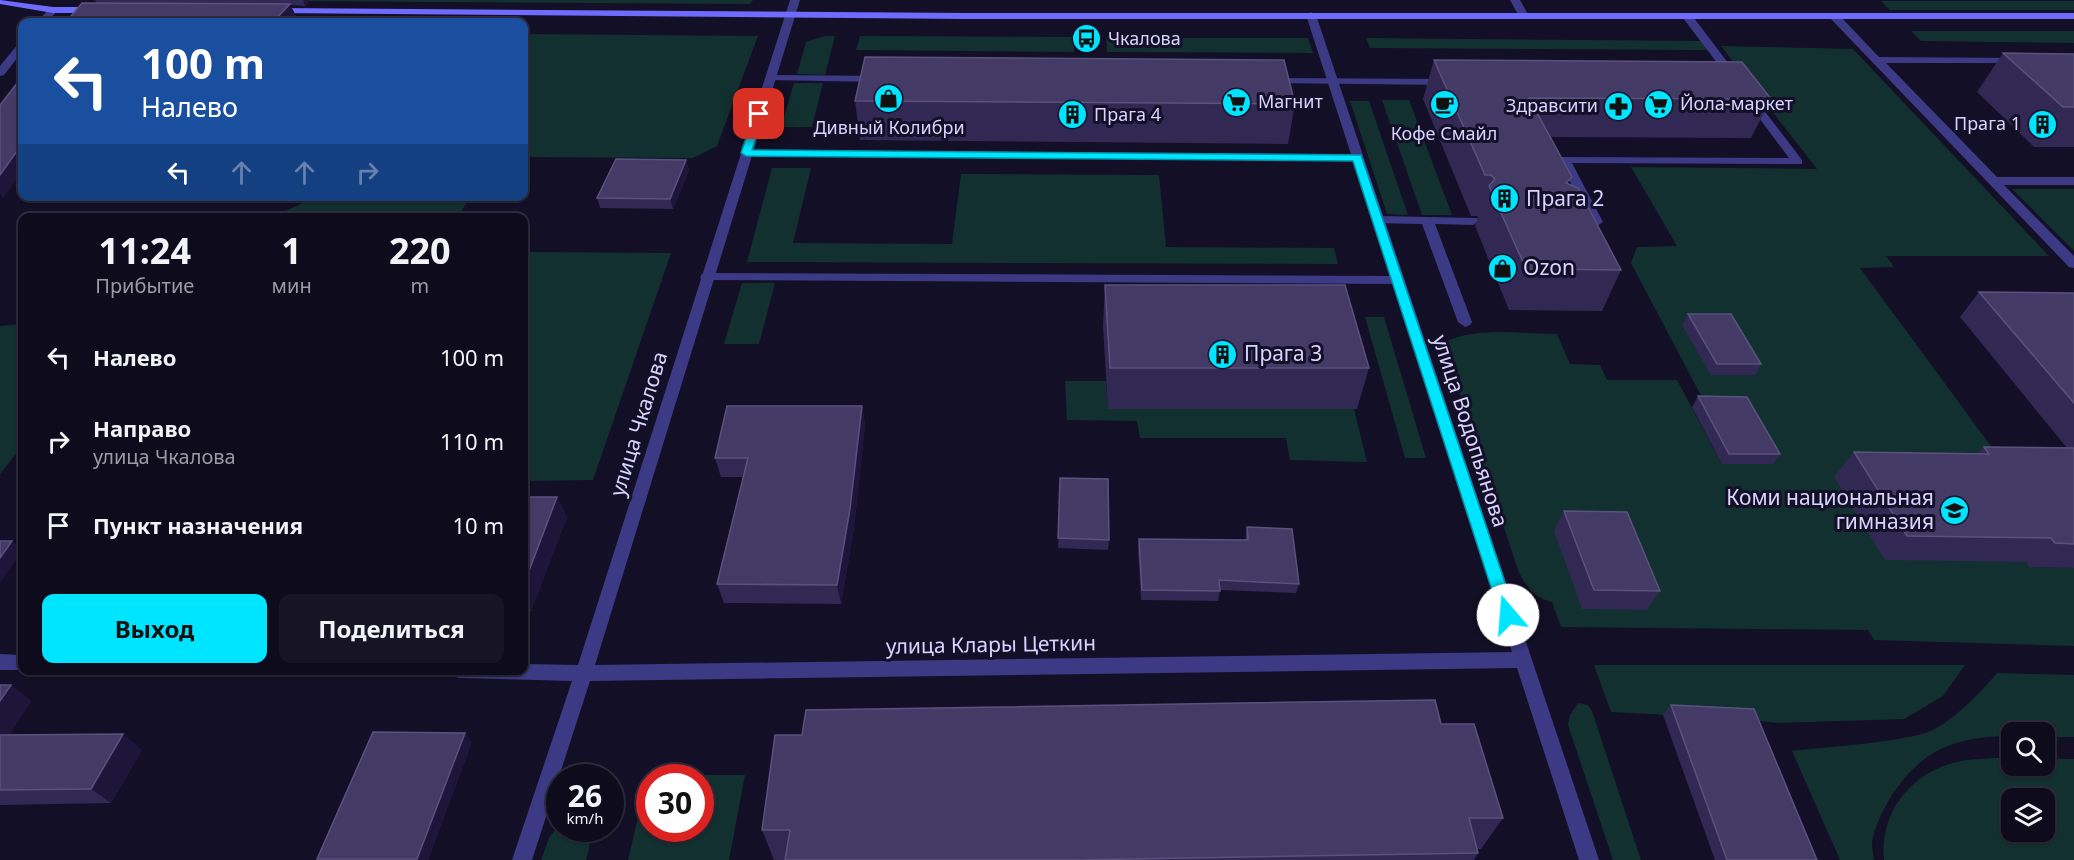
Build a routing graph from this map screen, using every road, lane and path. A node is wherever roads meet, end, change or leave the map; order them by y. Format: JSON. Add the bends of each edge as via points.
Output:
{"nodes":[{"id":1,"x":1515,"y":0,"type":"edge"},
{"id":2,"x":6,"y":1,"type":"edge"},
{"id":3,"x":793,"y":7,"type":"edge"},
{"id":4,"x":53,"y":10,"type":"junction"},
{"id":5,"x":112,"y":10,"type":"edge"},
{"id":6,"x":267,"y":11,"type":"edge"},
{"id":7,"x":1311,"y":15,"type":"junction"},
{"id":8,"x":1524,"y":16,"type":"junction"},
{"id":9,"x":1687,"y":16,"type":"junction"},
{"id":10,"x":1834,"y":16,"type":"junction"},
{"id":11,"x":2074,"y":16,"type":"edge"},
{"id":12,"x":46,"y":18,"type":"edge"},
{"id":13,"x":18,"y":51,"type":"edge"},
{"id":14,"x":1876,"y":60,"type":"junction"},
{"id":15,"x":2028,"y":60,"type":"edge"},
{"id":16,"x":0,"y":73,"type":"edge"},
{"id":17,"x":770,"y":78,"type":"junction"},
{"id":18,"x":889,"y":79,"type":"edge"},
{"id":19,"x":1258,"y":81,"type":"edge"},
{"id":20,"x":1333,"y":81,"type":"junction"},
{"id":21,"x":1465,"y":82,"type":"edge"},
{"id":22,"x":746,"y":153,"type":"junction"},
{"id":23,"x":1358,"y":158,"type":"junction"},
{"id":24,"x":1993,"y":181,"type":"junction"},
{"id":25,"x":2074,"y":181,"type":"edge"},
{"id":26,"x":1378,"y":220,"type":"junction"},
{"id":27,"x":1428,"y":220,"type":"junction"},
{"id":28,"x":1473,"y":221,"type":"dead end"},
{"id":29,"x":1568,"y":222,"type":"edge"},
{"id":30,"x":2074,"y":264,"type":"edge"},
{"id":31,"x":707,"y":277,"type":"junction"},
{"id":32,"x":1398,"y":280,"type":"junction"},
{"id":33,"x":1465,"y":322,"type":"dead end"},
{"id":34,"x":1523,"y":660,"type":"junction"},
{"id":35,"x":0,"y":662,"type":"edge"},
{"id":36,"x":18,"y":663,"type":"edge"},
{"id":37,"x":528,"y":672,"type":"edge"},
{"id":38,"x":584,"y":673,"type":"junction"},
{"id":39,"x":522,"y":860,"type":"edge"},
{"id":40,"x":1588,"y":860,"type":"edge"}],
"edges":[{"from":1,"to":8,"type":"street"},
{"from":2,"to":4,"type":"street"},
{"from":3,"to":6,"type":"street"},
{"from":3,"to":7,"type":"street"},
{"from":3,"to":17,"type":"street","name":"улица Чкалова"},
{"from":4,"to":5,"type":"street"},
{"from":4,"to":12,"type":"street"},
{"from":7,"to":8,"type":"street"},
{"from":7,"to":20,"type":"street","name":"улица Водопьянова"},
{"from":8,"to":9,"type":"street"},
{"from":9,"to":10,"type":"street"},
{"from":9,"to":29,"type":"street","via":[[1733,84],[1798,162],[1564,159],[1597,222]]},
{"from":10,"to":11,"type":"street"},
{"from":10,"to":14,"type":"street"},
{"from":13,"to":16,"type":"street"},
{"from":14,"to":15,"type":"street"},
{"from":14,"to":24,"type":"street"},
{"from":17,"to":18,"type":"street"},
{"from":17,"to":22,"type":"street","name":"улица Чкалова"},
{"from":19,"to":20,"type":"street"},
{"from":20,"to":21,"type":"street"},
{"from":20,"to":23,"type":"street","name":"улица Водопьянова"},
{"from":22,"to":23,"type":"street"},
{"from":22,"to":31,"type":"street","name":"улица Чкалова"},
{"from":23,"to":26,"type":"street","name":"улица Водопьянова"},
{"from":24,"to":25,"type":"street"},
{"from":24,"to":30,"type":"street"},
{"from":26,"to":27,"type":"street"},
{"from":26,"to":32,"type":"street","name":"улица Водопьянова"},
{"from":27,"to":28,"type":"street"},
{"from":27,"to":33,"type":"street"},
{"from":31,"to":32,"type":"street"},
{"from":31,"to":38,"type":"street","name":"улица Чкалова"},
{"from":32,"to":34,"type":"street","name":"улица Водопьянова"},
{"from":34,"to":38,"type":"street","name":"улица Клары Цеткин"},
{"from":34,"to":40,"type":"street","name":"улица Водопьянова"},
{"from":35,"to":36,"type":"street"},
{"from":37,"to":38,"type":"street","name":"улица Клары Цеткин"},
{"from":38,"to":39,"type":"street","name":"улица Чкалова"}]}
